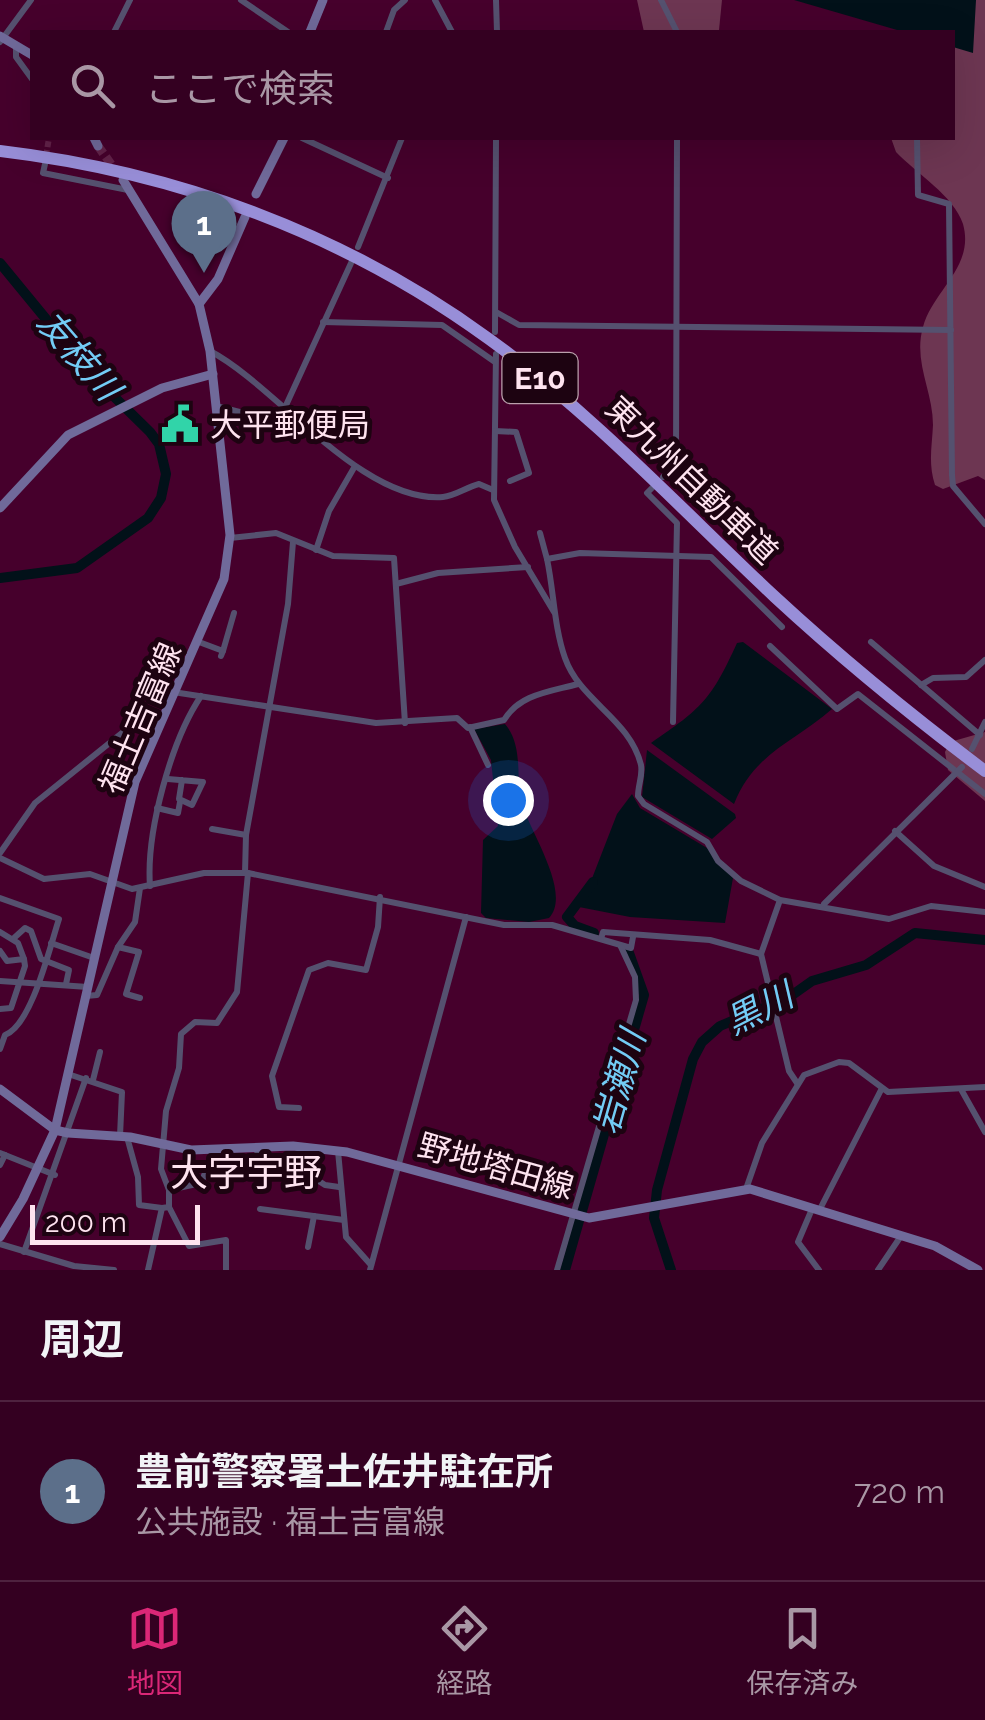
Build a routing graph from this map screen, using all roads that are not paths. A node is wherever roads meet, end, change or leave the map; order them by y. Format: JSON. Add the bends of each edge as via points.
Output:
{"nodes":[{"id":1,"x":31,"y":0,"type":"edge"},
{"id":2,"x":130,"y":0,"type":"edge"},
{"id":3,"x":241,"y":0,"type":"edge"},
{"id":4,"x":323,"y":0,"type":"edge"},
{"id":5,"x":404,"y":0,"type":"edge"},
{"id":6,"x":435,"y":0,"type":"edge"},
{"id":7,"x":496,"y":0,"type":"edge"},
{"id":8,"x":661,"y":0,"type":"edge"},
{"id":9,"x":115,"y":30,"type":"edge"},
{"id":10,"x":285,"y":30,"type":"edge"},
{"id":11,"x":311,"y":30,"type":"edge"},
{"id":12,"x":387,"y":30,"type":"edge"},
{"id":13,"x":451,"y":30,"type":"edge"},
{"id":14,"x":497,"y":30,"type":"edge"},
{"id":15,"x":676,"y":30,"type":"edge"},
{"id":16,"x":2,"y":39,"type":"edge"},
{"id":17,"x":16,"y":46,"type":"junction"},
{"id":18,"x":30,"y":54,"type":"edge"},
{"id":19,"x":30,"y":76,"type":"edge"},
{"id":20,"x":283,"y":140,"type":"edge"},
{"id":21,"x":306,"y":140,"type":"edge"},
{"id":22,"x":401,"y":140,"type":"edge"},
{"id":23,"x":496,"y":140,"type":"edge"},
{"id":24,"x":677,"y":140,"type":"edge"},
{"id":25,"x":917,"y":140,"type":"edge"},
{"id":26,"x":0,"y":151,"type":"edge"},
{"id":27,"x":45,"y":164,"type":"dead end"},
{"id":28,"x":388,"y":178,"type":"junction"},
{"id":29,"x":125,"y":185,"type":"joint"},
{"id":30,"x":256,"y":194,"type":"dead end"},
{"id":31,"x":245,"y":217,"type":"dead end"},
{"id":32,"x":358,"y":247,"type":"dead end"},
{"id":33,"x":352,"y":260,"type":"dead end"},
{"id":34,"x":198,"y":304,"type":"junction"},
{"id":35,"x":496,"y":312,"type":"junction"},
{"id":36,"x":323,"y":322,"type":"junction"},
{"id":37,"x":673,"y":329,"type":"junction"},
{"id":38,"x":950,"y":330,"type":"junction"},
{"id":39,"x":496,"y":332,"type":"dead end"},
{"id":40,"x":210,"y":351,"type":"junction"},
{"id":41,"x":213,"y":374,"type":"junction"},
{"id":42,"x":216,"y":406,"type":"junction"},
{"id":43,"x":286,"y":407,"type":"junction"},
{"id":44,"x":494,"y":432,"type":"junction"},
{"id":45,"x":355,"y":466,"type":"junction"},
{"id":46,"x":663,"y":476,"type":"dead end"},
{"id":47,"x":510,"y":481,"type":"dead end"},
{"id":48,"x":652,"y":488,"type":"dead end"},
{"id":49,"x":493,"y":490,"type":"junction"},
{"id":50,"x":0,"y":508,"type":"edge"},
{"id":51,"x":985,"y":524,"type":"edge"},
{"id":52,"x":540,"y":533,"type":"dead end"},
{"id":53,"x":230,"y":538,"type":"junction"},
{"id":54,"x":293,"y":542,"type":"junction"},
{"id":55,"x":316,"y":550,"type":"junction"},
{"id":56,"x":676,"y":556,"type":"junction"},
{"id":57,"x":547,"y":559,"type":"junction"},
{"id":58,"x":529,"y":567,"type":"junction"},
{"id":59,"x":396,"y":584,"type":"junction"},
{"id":60,"x":234,"y":613,"type":"dead end"},
{"id":61,"x":556,"y":616,"type":"junction"},
{"id":62,"x":782,"y":627,"type":"dead end"},
{"id":63,"x":199,"y":642,"type":"junction"},
{"id":64,"x":871,"y":642,"type":"dead end"},
{"id":65,"x":770,"y":646,"type":"dead end"},
{"id":66,"x":985,"y":660,"type":"edge"},
{"id":67,"x":578,"y":684,"type":"junction"},
{"id":68,"x":921,"y":685,"type":"junction"},
{"id":69,"x":173,"y":692,"type":"junction"},
{"id":70,"x":201,"y":696,"type":"junction"},
{"id":71,"x":268,"y":707,"type":"junction"},
{"id":72,"x":164,"y":714,"type":"junction"},
{"id":73,"x":673,"y":722,"type":"dead end"},
{"id":74,"x":985,"y":722,"type":"edge"},
{"id":75,"x":404,"y":723,"type":"junction"},
{"id":76,"x":470,"y":727,"type":"junction"},
{"id":77,"x":980,"y":735,"type":"junction"},
{"id":78,"x":972,"y":749,"type":"dead end"},
{"id":79,"x":488,"y":764,"type":"dead end"},
{"id":80,"x":960,"y":771,"type":"junction"},
{"id":81,"x":985,"y":771,"type":"edge"},
{"id":82,"x":168,"y":779,"type":"junction"},
{"id":83,"x":182,"y":780,"type":"junction"},
{"id":84,"x":985,"y":794,"type":"edge"},
{"id":85,"x":180,"y":802,"type":"junction"},
{"id":86,"x":156,"y":808,"type":"junction"},
{"id":87,"x":212,"y":829,"type":"dead end"},
{"id":88,"x":895,"y":831,"type":"junction"},
{"id":89,"x":246,"y":835,"type":"junction"},
{"id":90,"x":0,"y":856,"type":"edge"},
{"id":91,"x":246,"y":873,"type":"junction"},
{"id":92,"x":112,"y":880,"type":"junction"},
{"id":93,"x":150,"y":886,"type":"junction"},
{"id":94,"x":985,"y":887,"type":"edge"},
{"id":95,"x":140,"y":888,"type":"junction"},
{"id":96,"x":0,"y":898,"type":"edge"},
{"id":97,"x":380,"y":898,"type":"junction"},
{"id":98,"x":780,"y":900,"type":"junction"},
{"id":99,"x":824,"y":905,"type":"junction"},
{"id":100,"x":985,"y":912,"type":"edge"},
{"id":101,"x":466,"y":916,"type":"junction"},
{"id":102,"x":0,"y":932,"type":"edge"},
{"id":103,"x":633,"y":937,"type":"junction"},
{"id":104,"x":14,"y":938,"type":"junction"},
{"id":105,"x":601,"y":938,"type":"junction"},
{"id":106,"x":51,"y":943,"type":"junction"},
{"id":107,"x":621,"y":946,"type":"junction"},
{"id":108,"x":118,"y":947,"type":"junction"},
{"id":109,"x":0,"y":951,"type":"edge"},
{"id":110,"x":761,"y":954,"type":"junction"},
{"id":111,"x":94,"y":958,"type":"junction"},
{"id":112,"x":24,"y":959,"type":"junction"},
{"id":113,"x":45,"y":961,"type":"junction"},
{"id":114,"x":22,"y":980,"type":"junction"},
{"id":115,"x":0,"y":981,"type":"edge"},
{"id":116,"x":38,"y":982,"type":"junction"},
{"id":117,"x":66,"y":984,"type":"junction"},
{"id":118,"x":87,"y":992,"type":"junction"},
{"id":119,"x":140,"y":998,"type":"dead end"},
{"id":120,"x":0,"y":1009,"type":"edge"},
{"id":121,"x":0,"y":1050,"type":"edge"},
{"id":122,"x":100,"y":1052,"type":"dead end"},
{"id":123,"x":68,"y":1074,"type":"junction"},
{"id":124,"x":90,"y":1079,"type":"junction"},
{"id":125,"x":797,"y":1083,"type":"junction"},
{"id":126,"x":985,"y":1087,"type":"edge"},
{"id":127,"x":0,"y":1090,"type":"edge"},
{"id":128,"x":881,"y":1090,"type":"junction"},
{"id":129,"x":962,"y":1090,"type":"junction"},
{"id":130,"x":298,"y":1108,"type":"dead end"},
{"id":131,"x":55,"y":1130,"type":"junction"},
{"id":132,"x":985,"y":1132,"type":"edge"},
{"id":133,"x":68,"y":1133,"type":"junction"},
{"id":134,"x":123,"y":1137,"type":"junction"},
{"id":135,"x":163,"y":1145,"type":"junction"},
{"id":136,"x":257,"y":1148,"type":"junction"},
{"id":137,"x":214,"y":1151,"type":"junction"},
{"id":138,"x":338,"y":1151,"type":"junction"},
{"id":139,"x":2,"y":1154,"type":"edge"},
{"id":140,"x":286,"y":1160,"type":"dead end"},
{"id":141,"x":400,"y":1164,"type":"junction"},
{"id":142,"x":0,"y":1165,"type":"edge"},
{"id":143,"x":39,"y":1167,"type":"junction"},
{"id":144,"x":245,"y":1171,"type":"dead end"},
{"id":145,"x":54,"y":1174,"type":"junction"},
{"id":146,"x":339,"y":1187,"type":"junction"},
{"id":147,"x":746,"y":1189,"type":"junction"},
{"id":148,"x":169,"y":1190,"type":"junction"},
{"id":149,"x":165,"y":1207,"type":"junction"},
{"id":150,"x":260,"y":1209,"type":"dead end"},
{"id":151,"x":815,"y":1210,"type":"junction"},
{"id":152,"x":573,"y":1215,"type":"junction"},
{"id":153,"x":314,"y":1216,"type":"junction"},
{"id":154,"x":344,"y":1220,"type":"junction"},
{"id":155,"x":902,"y":1235,"type":"junction"},
{"id":156,"x":0,"y":1241,"type":"edge"},
{"id":157,"x":308,"y":1247,"type":"dead end"},
{"id":158,"x":24,"y":1252,"type":"junction"},
{"id":159,"x":370,"y":1268,"type":"edge"},
{"id":160,"x":114,"y":1270,"type":"edge"},
{"id":161,"x":148,"y":1270,"type":"edge"},
{"id":162,"x":226,"y":1270,"type":"edge"},
{"id":163,"x":557,"y":1270,"type":"edge"},
{"id":164,"x":819,"y":1270,"type":"edge"},
{"id":165,"x":878,"y":1270,"type":"edge"},
{"id":166,"x":978,"y":1270,"type":"edge"}],
"edges":[{"from":1,"to":16,"type":"street"},
{"from":2,"to":9,"type":"street"},
{"from":3,"to":10,"type":"street"},
{"from":4,"to":11,"type":"main road"},
{"from":5,"to":12,"type":"street"},
{"from":6,"to":13,"type":"street"},
{"from":7,"to":14,"type":"street"},
{"from":8,"to":15,"type":"street"},
{"from":16,"to":17,"type":"main road"},
{"from":17,"to":18,"type":"main road"},
{"from":17,"to":19,"type":"street"},
{"from":20,"to":30,"type":"main road"},
{"from":21,"to":28,"type":"street"},
{"from":22,"to":28,"type":"street"},
{"from":23,"to":35,"type":"street"},
{"from":24,"to":37,"type":"street"},
{"from":25,"to":38,"type":"street","via":[[918,196],[949,204]]},
{"from":26,"to":81,"type":"highway","name":"東九州自動車道","number":"E10","via":[[126,172],[228,202],[344,250],[423,294],[563,397],[840,656]]},
{"from":27,"to":29,"type":"street","via":[[43,173]]},
{"from":28,"to":32,"type":"street"},
{"from":29,"to":34,"type":"main road","name":"福土吉富線"},
{"from":31,"to":34,"type":"main road","via":[[218,279]]},
{"from":33,"to":36,"type":"street"},
{"from":34,"to":40,"type":"main road","name":"福土吉富線"},
{"from":35,"to":37,"type":"street","via":[[519,325]]},
{"from":35,"to":39,"type":"street"},
{"from":36,"to":43,"type":"street"},
{"from":36,"to":44,"type":"street","via":[[442,325],[496,358]]},
{"from":37,"to":38,"type":"street"},
{"from":37,"to":46,"type":"street","via":[[676,463]]},
{"from":38,"to":51,"type":"street","via":[[954,486]]},
{"from":40,"to":41,"type":"main road","name":"福土吉富線"},
{"from":40,"to":43,"type":"street"},
{"from":41,"to":42,"type":"main road","name":"福土吉富線"},
{"from":41,"to":50,"type":"main road","via":[[147,396],[54,446]]},
{"from":42,"to":43,"type":"street","via":[[273,419]]},
{"from":42,"to":53,"type":"main road","name":"福土吉富線"},
{"from":43,"to":45,"type":"street"},
{"from":44,"to":47,"type":"street","via":[[516,432],[529,473]]},
{"from":44,"to":49,"type":"street"},
{"from":45,"to":49,"type":"street","via":[[428,496],[479,484]]},
{"from":45,"to":55,"type":"street"},
{"from":48,"to":56,"type":"street","via":[[647,494],[677,523]]},
{"from":49,"to":58,"type":"street"},
{"from":52,"to":57,"type":"street"},
{"from":53,"to":54,"type":"street","via":[[276,533]]},
{"from":53,"to":63,"type":"main road","name":"福土吉富線","via":[[224,579]]},
{"from":54,"to":55,"type":"street"},
{"from":54,"to":71,"type":"street"},
{"from":55,"to":59,"type":"street","via":[[394,558]]},
{"from":56,"to":57,"type":"street","via":[[580,552]]},
{"from":56,"to":62,"type":"street","via":[[711,556]]},
{"from":56,"to":73,"type":"street"},
{"from":57,"to":61,"type":"street"},
{"from":58,"to":59,"type":"street"},
{"from":58,"to":61,"type":"street"},
{"from":59,"to":75,"type":"street"},
{"from":60,"to":63,"type":"street","via":[[222,653]]},
{"from":61,"to":67,"type":"street"},
{"from":63,"to":69,"type":"main road","name":"福土吉富線"},
{"from":64,"to":68,"type":"street"},
{"from":65,"to":80,"type":"street","via":[[837,709],[858,694]]},
{"from":66,"to":68,"type":"street","via":[[966,677]]},
{"from":67,"to":76,"type":"street","via":[[526,698],[504,720]]},
{"from":67,"to":98,"type":"street","via":[[630,743],[641,766],[638,796],[644,804],[707,842],[741,880]]},
{"from":68,"to":77,"type":"street"},
{"from":69,"to":70,"type":"street"},
{"from":69,"to":72,"type":"main road","name":"福土吉富線"},
{"from":70,"to":71,"type":"street"},
{"from":70,"to":82,"type":"street","via":[[180,732]]},
{"from":71,"to":75,"type":"street"},
{"from":71,"to":89,"type":"street"},
{"from":72,"to":90,"type":"street","via":[[143,716],[35,803]]},
{"from":72,"to":92,"type":"main road","name":"福土吉富線","via":[[136,782]]},
{"from":74,"to":77,"type":"street"},
{"from":75,"to":76,"type":"street","via":[[457,718]]},
{"from":76,"to":79,"type":"street"},
{"from":77,"to":78,"type":"street"},
{"from":80,"to":84,"type":"street"},
{"from":80,"to":88,"type":"street"},
{"from":82,"to":83,"type":"street"},
{"from":82,"to":86,"type":"street"},
{"from":83,"to":85,"type":"street"},
{"from":83,"to":85,"type":"street","via":[[204,785],[192,805]]},
{"from":85,"to":86,"type":"street","via":[[178,813]]},
{"from":86,"to":93,"type":"street"},
{"from":87,"to":89,"type":"street"},
{"from":88,"to":94,"type":"street","via":[[934,866]]},
{"from":88,"to":99,"type":"street"},
{"from":89,"to":91,"type":"street"},
{"from":90,"to":92,"type":"street","via":[[44,879],[90,874]]},
{"from":91,"to":93,"type":"street","via":[[204,873]]},
{"from":91,"to":97,"type":"street"},
{"from":91,"to":135,"type":"street","via":[[237,992],[217,1023],[195,1022],[181,1034]]},
{"from":92,"to":95,"type":"street"},
{"from":92,"to":111,"type":"main road","name":"福土吉富線"},
{"from":93,"to":95,"type":"street"},
{"from":95,"to":108,"type":"street","via":[[135,922]]},
{"from":96,"to":106,"type":"street","via":[[60,919]]},
{"from":97,"to":101,"type":"street"},
{"from":97,"to":130,"type":"street","via":[[366,970],[328,963],[308,970],[272,1076],[279,1106]]},
{"from":98,"to":99,"type":"street"},
{"from":98,"to":110,"type":"street"},
{"from":99,"to":100,"type":"street","via":[[889,920],[931,906]]},
{"from":101,"to":105,"type":"street"},
{"from":101,"to":141,"type":"street"},
{"from":102,"to":104,"type":"street"},
{"from":103,"to":105,"type":"street","via":[[603,932]]},
{"from":103,"to":107,"type":"street","via":[[631,948]]},
{"from":103,"to":110,"type":"street","via":[[710,940]]},
{"from":104,"to":112,"type":"street"},
{"from":104,"to":113,"type":"street","via":[[31,930]]},
{"from":105,"to":107,"type":"street"},
{"from":106,"to":111,"type":"street"},
{"from":106,"to":113,"type":"street"},
{"from":107,"to":152,"type":"street","via":[[636,1000]]},
{"from":108,"to":118,"type":"street","via":[[96,995]]},
{"from":108,"to":119,"type":"street","via":[[139,952],[126,994]]},
{"from":109,"to":112,"type":"street","via":[[7,961]]},
{"from":110,"to":125,"type":"street"},
{"from":111,"to":118,"type":"main road","name":"福土吉富線"},
{"from":112,"to":114,"type":"street"},
{"from":113,"to":116,"type":"street"},
{"from":113,"to":117,"type":"street","via":[[69,970]]},
{"from":114,"to":115,"type":"street"},
{"from":114,"to":116,"type":"street"},
{"from":114,"to":120,"type":"street","via":[[11,1008]]},
{"from":116,"to":117,"type":"street"},
{"from":116,"to":121,"type":"street","via":[[26,1014]]},
{"from":117,"to":118,"type":"street"},
{"from":118,"to":123,"type":"main road","name":"福土吉富線"},
{"from":122,"to":124,"type":"street"},
{"from":123,"to":124,"type":"street"},
{"from":123,"to":131,"type":"main road","name":"福土吉富線"},
{"from":124,"to":133,"type":"street"},
{"from":124,"to":134,"type":"street","via":[[122,1092]]},
{"from":125,"to":128,"type":"street","via":[[839,1062],[862,1069]]},
{"from":125,"to":147,"type":"street","via":[[762,1143]]},
{"from":126,"to":129,"type":"street"},
{"from":127,"to":131,"type":"main road","name":"野地塔田線"},
{"from":128,"to":129,"type":"street"},
{"from":128,"to":151,"type":"street"},
{"from":129,"to":132,"type":"street"},
{"from":131,"to":133,"type":"main road","name":"野地塔田線"},
{"from":131,"to":143,"type":"main road","name":"福土吉富線"},
{"from":133,"to":134,"type":"main road","name":"野地塔田線"},
{"from":133,"to":145,"type":"street"},
{"from":134,"to":135,"type":"main road","name":"野地塔田線"},
{"from":134,"to":149,"type":"street","via":[[140,1205]]},
{"from":135,"to":137,"type":"main road","name":"野地塔田線"},
{"from":135,"to":148,"type":"street","via":[[161,1170]]},
{"from":136,"to":137,"type":"main road","name":"野地塔田線"},
{"from":136,"to":138,"type":"main road","name":"野地塔田線"},
{"from":136,"to":144,"type":"street","via":[[258,1171]]},
{"from":137,"to":148,"type":"street","via":[[201,1182]]},
{"from":138,"to":141,"type":"main road","name":"野地塔田線"},
{"from":138,"to":146,"type":"street"},
{"from":139,"to":142,"type":"street"},
{"from":139,"to":143,"type":"street"},
{"from":140,"to":146,"type":"street","via":[[324,1185]]},
{"from":141,"to":152,"type":"main road","name":"野地塔田線"},
{"from":141,"to":159,"type":"street"},
{"from":143,"to":145,"type":"street"},
{"from":143,"to":156,"type":"main road","name":"福土吉富線"},
{"from":145,"to":158,"type":"street"},
{"from":146,"to":154,"type":"street"},
{"from":147,"to":151,"type":"main road","name":"野地塔田線"},
{"from":147,"to":152,"type":"main road","name":"野地塔田線","via":[[604,1217]]},
{"from":148,"to":149,"type":"street"},
{"from":149,"to":161,"type":"street"},
{"from":149,"to":162,"type":"street","via":[[189,1246],[226,1240]]},
{"from":150,"to":153,"type":"street"},
{"from":151,"to":155,"type":"main road","name":"野地塔田線"},
{"from":151,"to":164,"type":"street","via":[[798,1242]]},
{"from":152,"to":163,"type":"street"},
{"from":153,"to":154,"type":"street"},
{"from":153,"to":157,"type":"street"},
{"from":154,"to":159,"type":"street","via":[[346,1237]]},
{"from":155,"to":165,"type":"street"},
{"from":155,"to":166,"type":"main road","name":"野地塔田線"},
{"from":156,"to":158,"type":"street"},
{"from":158,"to":160,"type":"street"}]}
